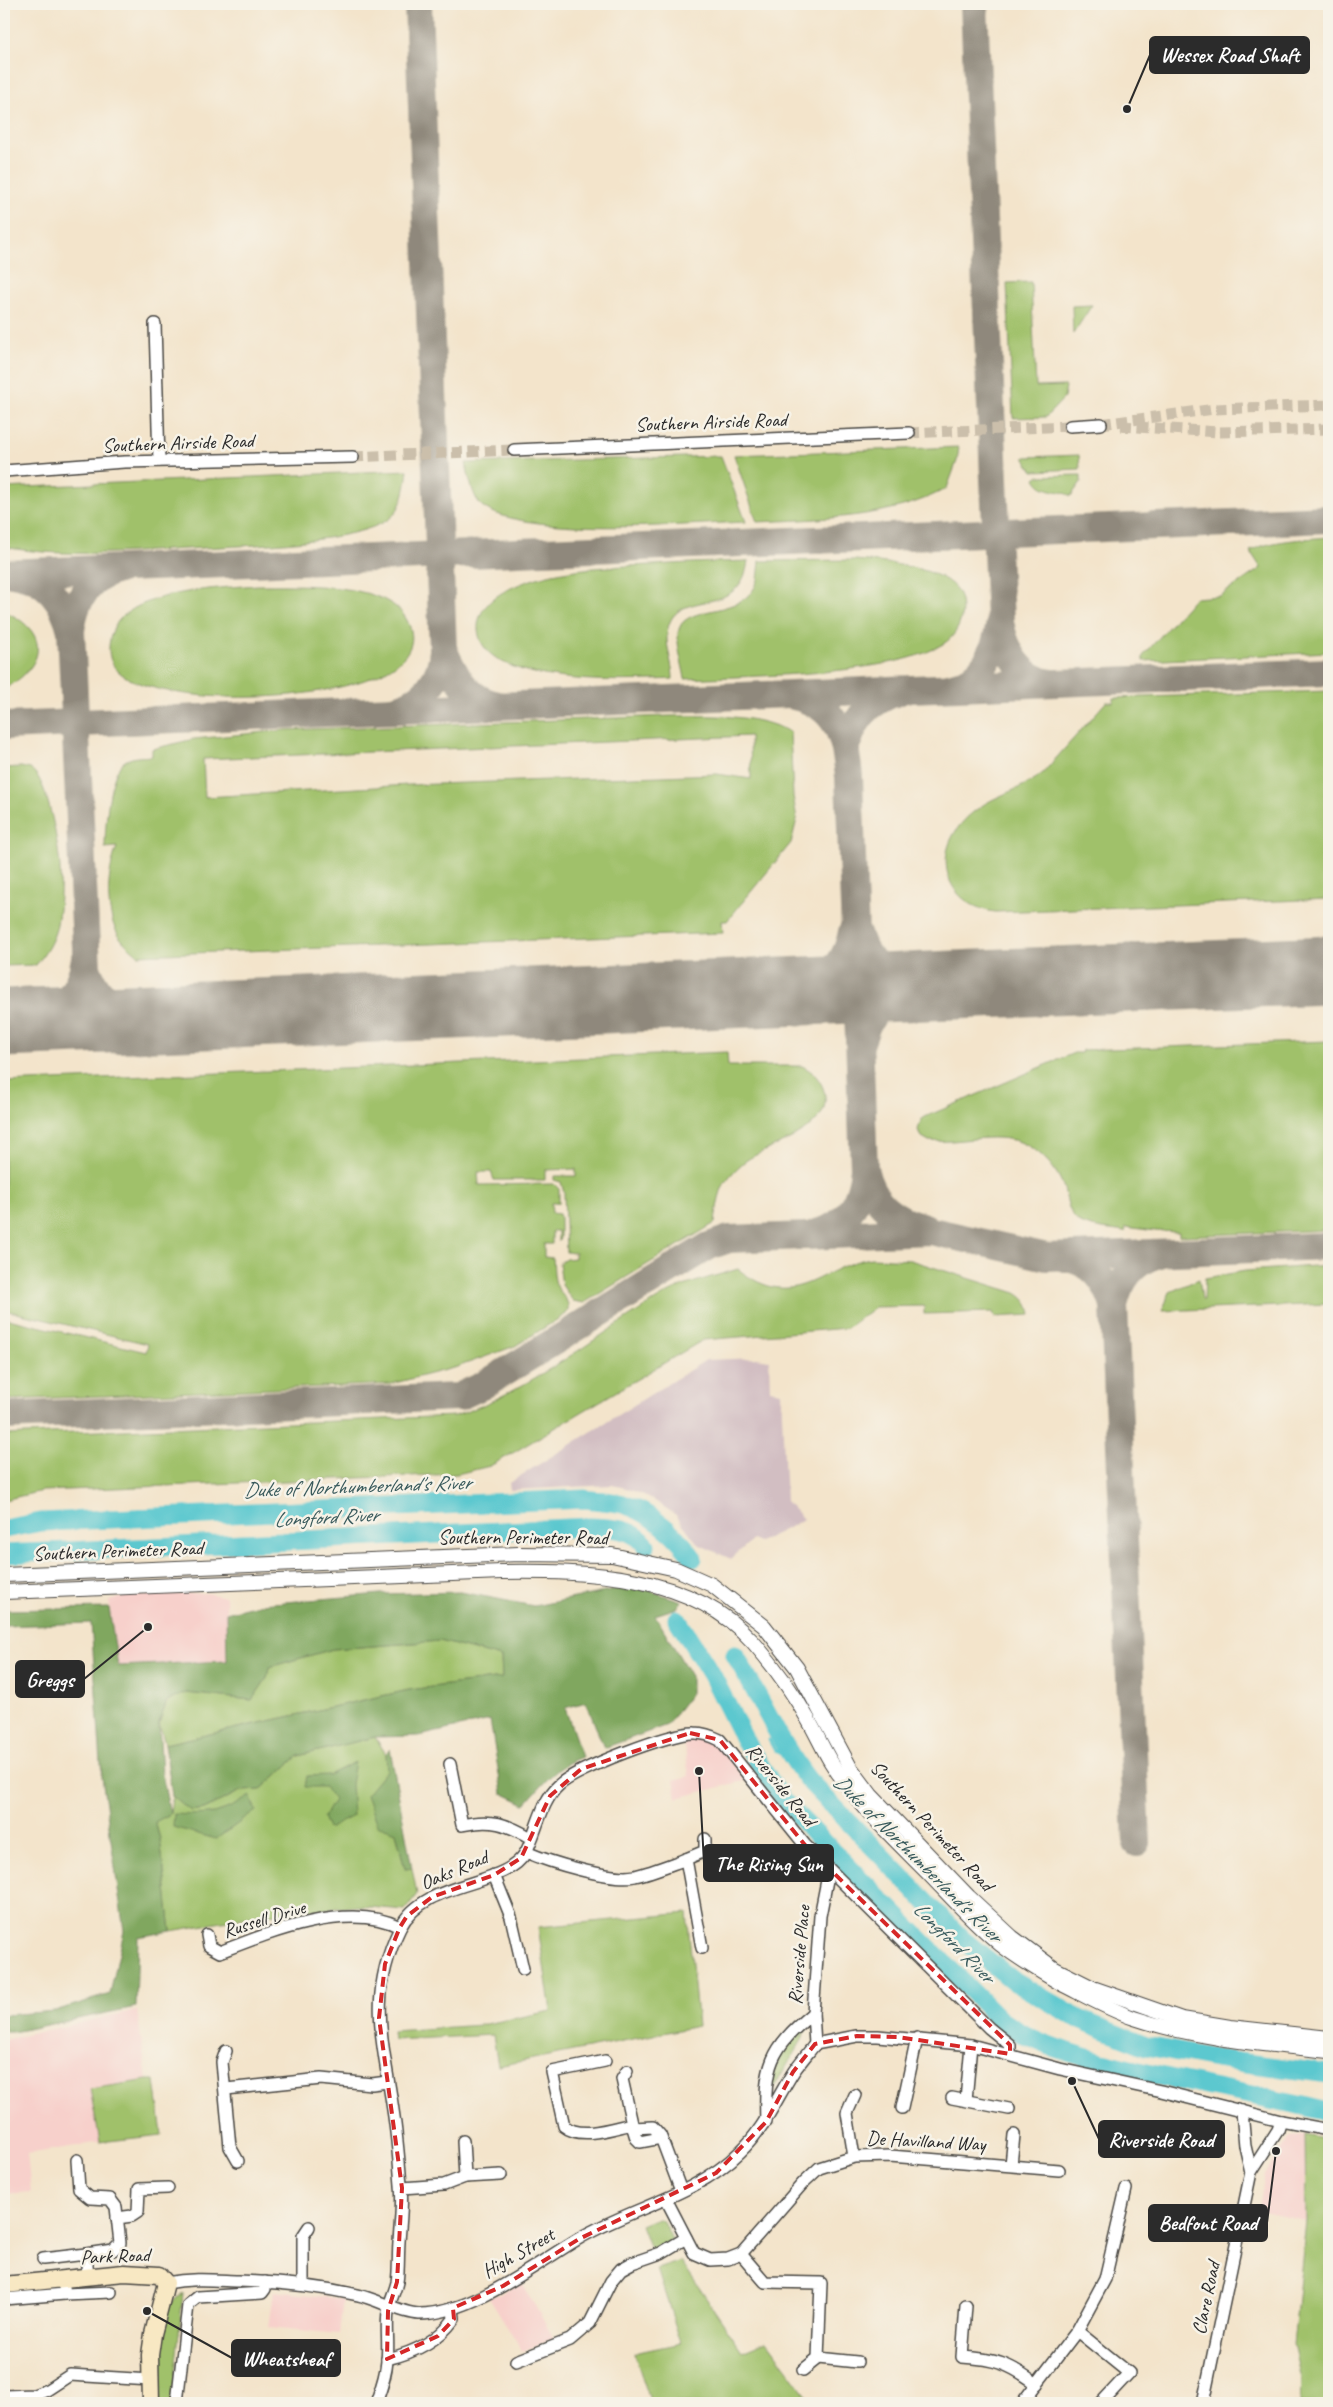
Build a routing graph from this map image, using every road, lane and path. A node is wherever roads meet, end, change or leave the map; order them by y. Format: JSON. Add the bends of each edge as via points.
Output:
{"nodes":[{"id":1,"x":155,"y":324,"type":"dead end"},
{"id":2,"x":1101,"y":424,"type":"tunnel mouth"},
{"id":3,"x":1070,"y":426,"type":"tunnel mouth"},
{"id":4,"x":909,"y":432,"type":"tunnel mouth"},
{"id":5,"x":514,"y":450,"type":"tunnel mouth"},
{"id":6,"x":353,"y":457,"type":"tunnel mouth"},
{"id":7,"x":159,"y":461,"type":"junction"},
{"id":8,"x":4,"y":471,"type":"edge"},
{"id":9,"x":4,"y":1576,"type":"edge"},
{"id":10,"x":4,"y":1592,"type":"edge"},
{"id":11,"x":708,"y":1735,"type":"joint"},
{"id":12,"x":450,"y":1764,"type":"dead end"},
{"id":13,"x":532,"y":1838,"type":"junction"},
{"id":14,"x":705,"y":1839,"type":"dead end"},
{"id":15,"x":526,"y":1852,"type":"junction"},
{"id":16,"x":686,"y":1859,"type":"junction"},
{"id":17,"x":829,"y":1870,"type":"junction"},
{"id":18,"x":494,"y":1874,"type":"junction"},
{"id":19,"x":400,"y":1927,"type":"junction"},
{"id":20,"x":207,"y":1935,"type":"dead end"},
{"id":21,"x":702,"y":1948,"type":"dead end"},
{"id":22,"x":523,"y":1969,"type":"dead end"},
{"id":23,"x":813,"y":2013,"type":"junction"},
{"id":24,"x":917,"y":2038,"type":"junction"},
{"id":25,"x":1329,"y":2038,"type":"edge"},
{"id":26,"x":815,"y":2044,"type":"junction"},
{"id":27,"x":971,"y":2045,"type":"junction"},
{"id":28,"x":226,"y":2051,"type":"dead end"},
{"id":29,"x":1329,"y":2051,"type":"edge"},
{"id":30,"x":1010,"y":2054,"type":"junction"},
{"id":31,"x":605,"y":2061,"type":"dead end"},
{"id":32,"x":627,"y":2071,"type":"dead end"},
{"id":33,"x":387,"y":2082,"type":"junction"},
{"id":34,"x":226,"y":2089,"type":"junction"},
{"id":35,"x":855,"y":2095,"type":"dead end"},
{"id":36,"x":952,"y":2098,"type":"dead end"},
{"id":37,"x":966,"y":2100,"type":"junction"},
{"id":38,"x":902,"y":2108,"type":"dead end"},
{"id":39,"x":1009,"y":2109,"type":"dead end"},
{"id":40,"x":1242,"y":2111,"type":"junction"},
{"id":41,"x":766,"y":2122,"type":"junction"},
{"id":42,"x":1281,"y":2122,"type":"junction"},
{"id":43,"x":633,"y":2126,"type":"junction"},
{"id":44,"x":1329,"y":2130,"type":"edge"},
{"id":45,"x":1014,"y":2135,"type":"dead end"},
{"id":46,"x":463,"y":2141,"type":"dead end"},
{"id":47,"x":854,"y":2157,"type":"junction"},
{"id":48,"x":77,"y":2160,"type":"dead end"},
{"id":49,"x":238,"y":2161,"type":"dead end"},
{"id":50,"x":1011,"y":2165,"type":"junction"},
{"id":51,"x":1058,"y":2170,"type":"dead end"},
{"id":52,"x":1251,"y":2172,"type":"junction"},
{"id":53,"x":501,"y":2176,"type":"dead end"},
{"id":54,"x":465,"y":2177,"type":"junction"},
{"id":55,"x":168,"y":2188,"type":"dead end"},
{"id":56,"x":402,"y":2188,"type":"junction"},
{"id":57,"x":1126,"y":2190,"type":"dead end"},
{"id":58,"x":681,"y":2191,"type":"junction"},
{"id":59,"x":666,"y":2199,"type":"junction"},
{"id":60,"x":117,"y":2218,"type":"junction"},
{"id":61,"x":309,"y":2227,"type":"dead end"},
{"id":62,"x":686,"y":2238,"type":"junction"},
{"id":63,"x":86,"y":2254,"type":"junction"},
{"id":64,"x":741,"y":2254,"type":"junction"},
{"id":65,"x":43,"y":2258,"type":"dead end"},
{"id":66,"x":88,"y":2277,"type":"junction"},
{"id":67,"x":166,"y":2282,"type":"junction"},
{"id":68,"x":265,"y":2282,"type":"junction"},
{"id":69,"x":4,"y":2285,"type":"edge"},
{"id":70,"x":304,"y":2285,"type":"junction"},
{"id":71,"x":64,"y":2287,"type":"junction"},
{"id":72,"x":111,"y":2292,"type":"dead end"},
{"id":73,"x":4,"y":2299,"type":"edge"},
{"id":74,"x":390,"y":2304,"type":"junction"},
{"id":75,"x":966,"y":2306,"type":"dead end"},
{"id":76,"x":453,"y":2308,"type":"junction"},
{"id":77,"x":1078,"y":2331,"type":"junction"},
{"id":78,"x":818,"y":2358,"type":"junction"},
{"id":79,"x":388,"y":2359,"type":"junction"},
{"id":80,"x":516,"y":2361,"type":"dead end"},
{"id":81,"x":857,"y":2362,"type":"dead end"},
{"id":82,"x":803,"y":2370,"type":"dead end"},
{"id":83,"x":151,"y":2380,"type":"junction"},
{"id":84,"x":1037,"y":2384,"type":"junction"},
{"id":85,"x":4,"y":2396,"type":"edge"},
{"id":86,"x":151,"y":2403,"type":"edge"},
{"id":87,"x":177,"y":2403,"type":"edge"},
{"id":88,"x":376,"y":2403,"type":"edge"},
{"id":89,"x":1022,"y":2403,"type":"edge"},
{"id":90,"x":1101,"y":2403,"type":"edge"},
{"id":91,"x":1203,"y":2403,"type":"edge"}],
"edges":[{"from":1,"to":7,"type":"street"},
{"from":2,"to":3,"type":"street"},
{"from":4,"to":5,"type":"street","name":"Southern Airside Road"},
{"from":6,"to":7,"type":"street","name":"Southern Airside Road"},
{"from":7,"to":8,"type":"street","name":"Southern Airside Road"},
{"from":9,"to":25,"type":"street","name":"Southern Perimeter Road","via":[[518,1554],[612,1555],[676,1569],[712,1585],[764,1626],[797,1668],[850,1767],[871,1795],[969,1897],[1012,1937],[1055,1969],[1093,1988],[1182,2019]]},
{"from":10,"to":29,"type":"street","name":"Southern Perimeter Road","via":[[560,1571],[641,1582],[680,1592],[719,1614],[753,1642],[779,1675],[808,1719],[830,1761],[863,1806],[974,1920],[1001,1945],[1036,1970],[1133,2018],[1224,2039]]},
{"from":11,"to":13,"type":"street","name":"Oaks Road","via":[[690,1733],[648,1744],[582,1769],[559,1785],[550,1796]]},
{"from":11,"to":17,"type":"street","name":"Riverside Road","via":[[720,1740],[804,1845]]},
{"from":12,"to":13,"type":"street","via":[[456,1827],[497,1822]]},
{"from":13,"to":15,"type":"street","name":"Oaks Road"},
{"from":14,"to":16,"type":"street","via":[[705,1851]]},
{"from":15,"to":16,"type":"street","via":[[612,1876],[633,1876]]},
{"from":15,"to":18,"type":"street","name":"Oaks Road","via":[[513,1865]]},
{"from":16,"to":21,"type":"street"},
{"from":17,"to":23,"type":"street","name":"Riverside Place","via":[[820,1916]]},
{"from":17,"to":30,"type":"street","name":"Riverside Road","via":[[1010,2045]]},
{"from":18,"to":19,"type":"street","name":"Oaks Road","via":[[432,1897],[408,1916]]},
{"from":18,"to":22,"type":"street","via":[[511,1917]]},
{"from":19,"to":20,"type":"street","name":"Russell Drive","via":[[368,1917],[327,1920],[283,1928],[220,1952],[209,1946]]},
{"from":19,"to":33,"type":"street","name":"Oaks Road","via":[[385,1964],[379,2002],[380,2041]]},
{"from":23,"to":26,"type":"street","name":"Riverside Place"},
{"from":23,"to":41,"type":"street","via":[[785,2037],[770,2063],[765,2099]]},
{"from":24,"to":26,"type":"street","via":[[857,2036]]},
{"from":24,"to":27,"type":"street"},
{"from":24,"to":38,"type":"street"},
{"from":26,"to":41,"type":"street","name":"High Street","via":[[793,2072]]},
{"from":27,"to":30,"type":"street"},
{"from":27,"to":37,"type":"street"},
{"from":28,"to":34,"type":"street","via":[[222,2062]]},
{"from":30,"to":40,"type":"street","via":[[1060,2069]]},
{"from":31,"to":43,"type":"street","via":[[552,2072],[564,2126],[571,2132]]},
{"from":32,"to":43,"type":"street","via":[[622,2079]]},
{"from":33,"to":34,"type":"street","via":[[322,2080]]},
{"from":33,"to":56,"type":"street","name":"Oaks Road"},
{"from":34,"to":49,"type":"street","via":[[230,2147]]},
{"from":35,"to":47,"type":"street","via":[[847,2113]]},
{"from":36,"to":37,"type":"street"},
{"from":37,"to":39,"type":"street"},
{"from":40,"to":42,"type":"street"},
{"from":40,"to":52,"type":"street","name":"Clare Road"},
{"from":41,"to":58,"type":"street","name":"High Street","via":[[716,2173]]},
{"from":42,"to":44,"type":"street"},
{"from":42,"to":52,"type":"street","name":"Clare Road"},
{"from":43,"to":58,"type":"street","via":[[653,2127],[661,2138]]},
{"from":45,"to":50,"type":"street"},
{"from":46,"to":54,"type":"street"},
{"from":47,"to":50,"type":"street","name":"De Havilland Way","via":[[890,2156]]},
{"from":47,"to":64,"type":"street","name":"De Havilland Way","via":[[819,2168]]},
{"from":48,"to":60,"type":"street","via":[[79,2189],[90,2198],[110,2199],[116,2207]]},
{"from":50,"to":51,"type":"street","name":"De Havilland Way"},
{"from":52,"to":91,"type":"street","name":"Clare Road"},
{"from":53,"to":54,"type":"street"},
{"from":54,"to":56,"type":"street","via":[[444,2185]]},
{"from":55,"to":60,"type":"street","via":[[139,2189],[138,2212]]},
{"from":56,"to":74,"type":"street","name":"Oaks Road","via":[[397,2282]]},
{"from":57,"to":77,"type":"street","via":[[1105,2279]]},
{"from":58,"to":59,"type":"street","name":"High Street"},
{"from":59,"to":62,"type":"street"},
{"from":59,"to":76,"type":"street","name":"High Street","via":[[579,2239],[502,2286]]},
{"from":60,"to":63,"type":"street","via":[[120,2243],[113,2250]]},
{"from":61,"to":70,"type":"street","via":[[303,2236]]},
{"from":62,"to":64,"type":"street","via":[[694,2254],[705,2259],[722,2260]]},
{"from":62,"to":80,"type":"street","via":[[661,2253],[621,2269],[611,2281],[590,2323],[570,2340]]},
{"from":63,"to":65,"type":"street"},
{"from":63,"to":66,"type":"street"},
{"from":64,"to":78,"type":"street","via":[[765,2282],[821,2283]]},
{"from":66,"to":67,"type":"main road","name":"Park Road","via":[[146,2272],[159,2274]]},
{"from":66,"to":71,"type":"main road","name":"Park Road"},
{"from":67,"to":68,"type":"street","name":"High Street","via":[[192,2278]]},
{"from":67,"to":83,"type":"main road","via":[[153,2334]]},
{"from":68,"to":70,"type":"street","name":"High Street"},
{"from":68,"to":87,"type":"street","via":[[266,2289],[262,2293],[198,2297],[188,2305]]},
{"from":69,"to":71,"type":"main road","name":"Park Road"},
{"from":70,"to":74,"type":"street","name":"High Street"},
{"from":71,"to":72,"type":"street"},
{"from":71,"to":73,"type":"street","name":"Park Road"},
{"from":74,"to":76,"type":"street","name":"High Street","via":[[417,2314]]},
{"from":74,"to":79,"type":"street","name":"Oaks Road"},
{"from":75,"to":84,"type":"street","via":[[962,2357],[996,2360]]},
{"from":76,"to":79,"type":"street","via":[[454,2319],[438,2336],[423,2346]]},
{"from":77,"to":84,"type":"street"},
{"from":77,"to":90,"type":"street","via":[[1128,2373]]},
{"from":78,"to":81,"type":"street"},
{"from":78,"to":82,"type":"street"},
{"from":79,"to":88,"type":"street","name":"Oaks Road"},
{"from":83,"to":85,"type":"street","via":[[70,2375],[34,2395]]},
{"from":83,"to":86,"type":"main road"},
{"from":84,"to":89,"type":"street"}]}
